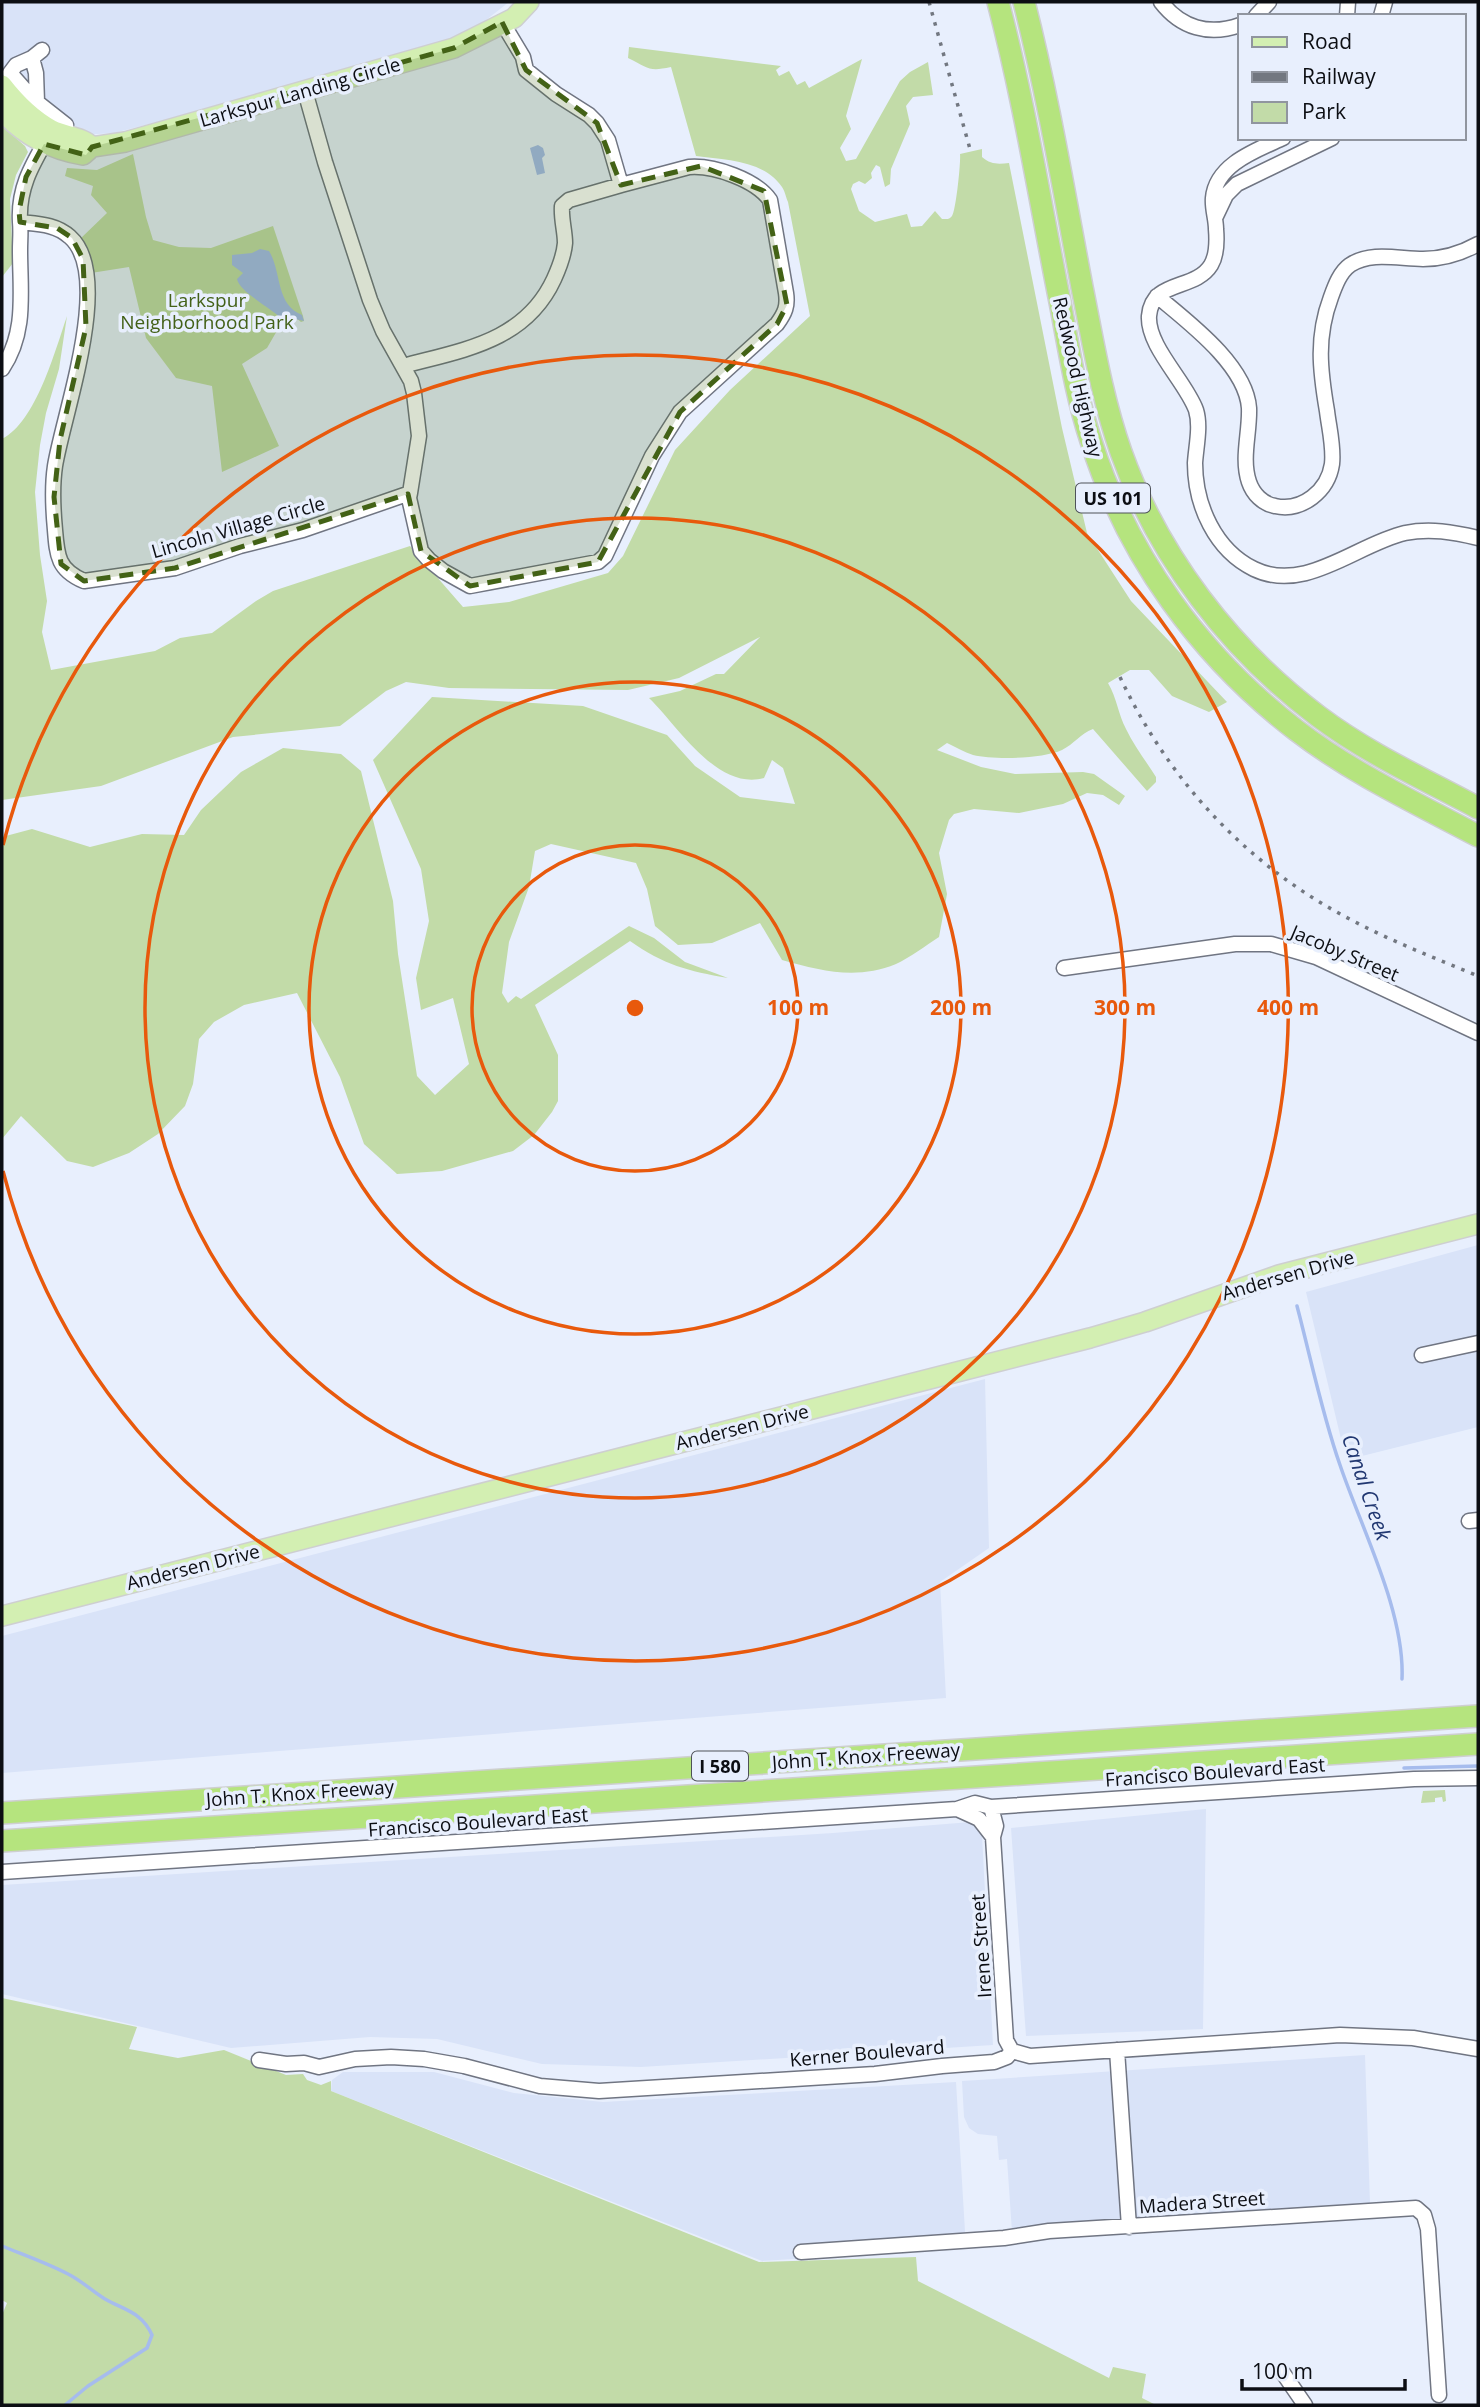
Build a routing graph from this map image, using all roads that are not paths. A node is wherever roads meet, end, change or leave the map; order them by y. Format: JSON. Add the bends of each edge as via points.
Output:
{"nodes":[{"id":1,"x":515,"y":2,"type":"edge"},
{"id":2,"x":530,"y":2,"type":"edge"},
{"id":3,"x":998,"y":2,"type":"edge"},
{"id":4,"x":1024,"y":2,"type":"edge"},
{"id":5,"x":1161,"y":2,"type":"edge"},
{"id":6,"x":502,"y":23,"type":"junction"},
{"id":7,"x":1238,"y":25,"type":"edge"},
{"id":8,"x":2,"y":85,"type":"edge"},
{"id":9,"x":305,"y":91,"type":"junction"},
{"id":10,"x":37,"y":102,"type":"junction"},
{"id":11,"x":2,"y":111,"type":"edge"},
{"id":12,"x":53,"y":134,"type":"junction"},
{"id":13,"x":1279,"y":140,"type":"edge"},
{"id":14,"x":1328,"y":140,"type":"edge"},
{"id":15,"x":621,"y":185,"type":"junction"},
{"id":16,"x":1216,"y":216,"type":"junction"},
{"id":17,"x":20,"y":222,"type":"junction"},
{"id":18,"x":1478,"y":244,"type":"edge"},
{"id":19,"x":1157,"y":296,"type":"junction"},
{"id":20,"x":403,"y":366,"type":"junction"},
{"id":21,"x":2,"y":369,"type":"edge"},
{"id":22,"x":410,"y":494,"type":"junction"},
{"id":23,"x":1478,"y":538,"type":"edge"},
{"id":24,"x":1478,"y":808,"type":"edge"},
{"id":25,"x":1478,"y":836,"type":"edge"},
{"id":26,"x":1064,"y":968,"type":"dead end"},
{"id":27,"x":1478,"y":1033,"type":"edge"},
{"id":28,"x":1478,"y":1224,"type":"edge"},
{"id":29,"x":1478,"y":1343,"type":"edge"},
{"id":30,"x":1422,"y":1355,"type":"dead end"},
{"id":31,"x":2,"y":1616,"type":"edge"},
{"id":32,"x":1478,"y":1714,"type":"edge"},
{"id":33,"x":1478,"y":1744,"type":"edge"},
{"id":34,"x":1337,"y":1753,"type":"junction"},
{"id":35,"x":1478,"y":1757,"type":"edge"},
{"id":36,"x":1478,"y":1778,"type":"edge"},
{"id":37,"x":991,"y":1807,"type":"junction"},
{"id":38,"x":957,"y":1809,"type":"junction"},
{"id":39,"x":2,"y":1813,"type":"edge"},
{"id":40,"x":993,"y":1837,"type":"junction"},
{"id":41,"x":2,"y":1841,"type":"edge"},
{"id":42,"x":2,"y":1872,"type":"edge"},
{"id":43,"x":1478,"y":2049,"type":"edge"},
{"id":44,"x":1117,"y":2050,"type":"junction"},
{"id":45,"x":1012,"y":2051,"type":"junction"},
{"id":46,"x":259,"y":2060,"type":"dead end"},
{"id":47,"x":1129,"y":2227,"type":"junction"},
{"id":48,"x":801,"y":2252,"type":"dead end"},
{"id":49,"x":1283,"y":2372,"type":"dead end"},
{"id":50,"x":1439,"y":2395,"type":"dead end"},
{"id":51,"x":1305,"y":2405,"type":"edge"}],
"edges":[{"from":1,"to":6,"type":"main road","name":"Larkspur Landing Circle"},
{"from":2,"to":6,"type":"main road","name":"Larkspur Landing Circle"},
{"from":3,"to":25,"type":"highway","name":"Redwood Highway","number":"US 101","via":[[1084,419],[1139,551],[1209,650],[1278,716],[1357,772]]},
{"from":4,"to":24,"type":"highway","name":"Redwood Highway","number":"US 101","via":[[1107,409],[1131,477],[1163,541],[1231,636],[1299,701],[1376,754]]},
{"from":5,"to":7,"type":"street","via":[[1174,16],[1197,28],[1214,31]]},
{"from":6,"to":9,"type":"main road","name":"Larkspur Landing Circle","via":[[454,48]]},
{"from":6,"to":15,"type":"street","via":[[526,70],[597,122],[608,140]]},
{"from":8,"to":12,"type":"main road","name":"Larkspur Landing Circle"},
{"from":9,"to":12,"type":"main road","name":"Larkspur Landing Circle","via":[[125,142],[92,147],[83,155]]},
{"from":9,"to":20,"type":"street","via":[[370,300]]},
{"from":10,"to":10,"type":"street","via":[[10,73],[37,54],[36,73]]},
{"from":10,"to":12,"type":"street","via":[[66,125]]},
{"from":11,"to":12,"type":"main road","name":"Larkspur Landing Circle","via":[[23,130]]},
{"from":12,"to":17,"type":"street","via":[[23,186]]},
{"from":13,"to":16,"type":"street","via":[[1242,158],[1224,174],[1214,194]]},
{"from":14,"to":16,"type":"street","via":[[1237,184]]},
{"from":15,"to":20,"type":"street","via":[[562,206],[565,243],[559,268],[550,289],[521,322],[472,349]]},
{"from":15,"to":22,"type":"street","via":[[701,166],[764,191],[770,200],[784,280],[788,305],[784,315],[680,412],[598,562],[470,586],[421,551]]},
{"from":16,"to":19,"type":"street","via":[[1216,250],[1209,268]]},
{"from":17,"to":21,"type":"street","via":[[21,320]]},
{"from":17,"to":22,"type":"street","name":"Lincoln Village Circle","via":[[57,228],[72,238],[83,259],[86,279],[83,352],[55,468],[57,552],[71,576],[84,581],[175,568]]},
{"from":18,"to":19,"type":"street","via":[[1452,256],[1375,257],[1350,265],[1342,273],[1321,331],[1332,462],[1323,487],[1297,506],[1264,502],[1250,486],[1246,473],[1249,409],[1241,385],[1209,340]]},
{"from":19,"to":23,"type":"street","via":[[1149,314],[1151,331],[1189,393],[1197,415],[1195,464],[1201,504],[1213,530],[1239,560],[1264,573],[1290,576],[1321,569],[1403,534],[1433,530]]},
{"from":20,"to":22,"type":"street","via":[[414,393],[419,436]]},
{"from":26,"to":27,"type":"street","name":"Jacoby Street","via":[[1235,944],[1271,944],[1315,957]]},
{"from":28,"to":31,"type":"main road","name":"Andersen Drive","via":[[1270,1278],[1111,1332]]},
{"from":29,"to":30,"type":"street"},
{"from":32,"to":39,"type":"highway","name":"John T. Knox Freeway","number":"I 580"},
{"from":33,"to":34,"type":"highway"},
{"from":34,"to":35,"type":"highway"},
{"from":34,"to":41,"type":"highway","name":"John T. Knox Freeway","number":"I 580"},
{"from":36,"to":37,"type":"street","name":"Francisco Boulevard East"},
{"from":37,"to":38,"type":"street","name":"Francisco Boulevard East","via":[[975,1803]]},
{"from":37,"to":40,"type":"street","name":"Irene Street","via":[[996,1826]]},
{"from":38,"to":40,"type":"street","name":"Francisco Boulevard East","via":[[979,1819]]},
{"from":38,"to":42,"type":"street","name":"Francisco Boulevard East"},
{"from":40,"to":45,"type":"street","name":"Irene Street","via":[[1006,2040]]},
{"from":43,"to":44,"type":"street","name":"Kerner Boulevard","via":[[1413,2038],[1340,2035]]},
{"from":44,"to":45,"type":"street","name":"Kerner Boulevard","via":[[1030,2056]]},
{"from":44,"to":47,"type":"street"},
{"from":45,"to":46,"type":"street","name":"Kerner Boulevard","via":[[994,2062],[875,2074],[599,2091],[540,2086],[424,2059],[355,2059],[319,2067]]},
{"from":47,"to":48,"type":"street","name":"Madera Street"},
{"from":47,"to":50,"type":"street","name":"Madera Street","via":[[1416,2208],[1429,2228]]},
{"from":49,"to":51,"type":"street"}]}
